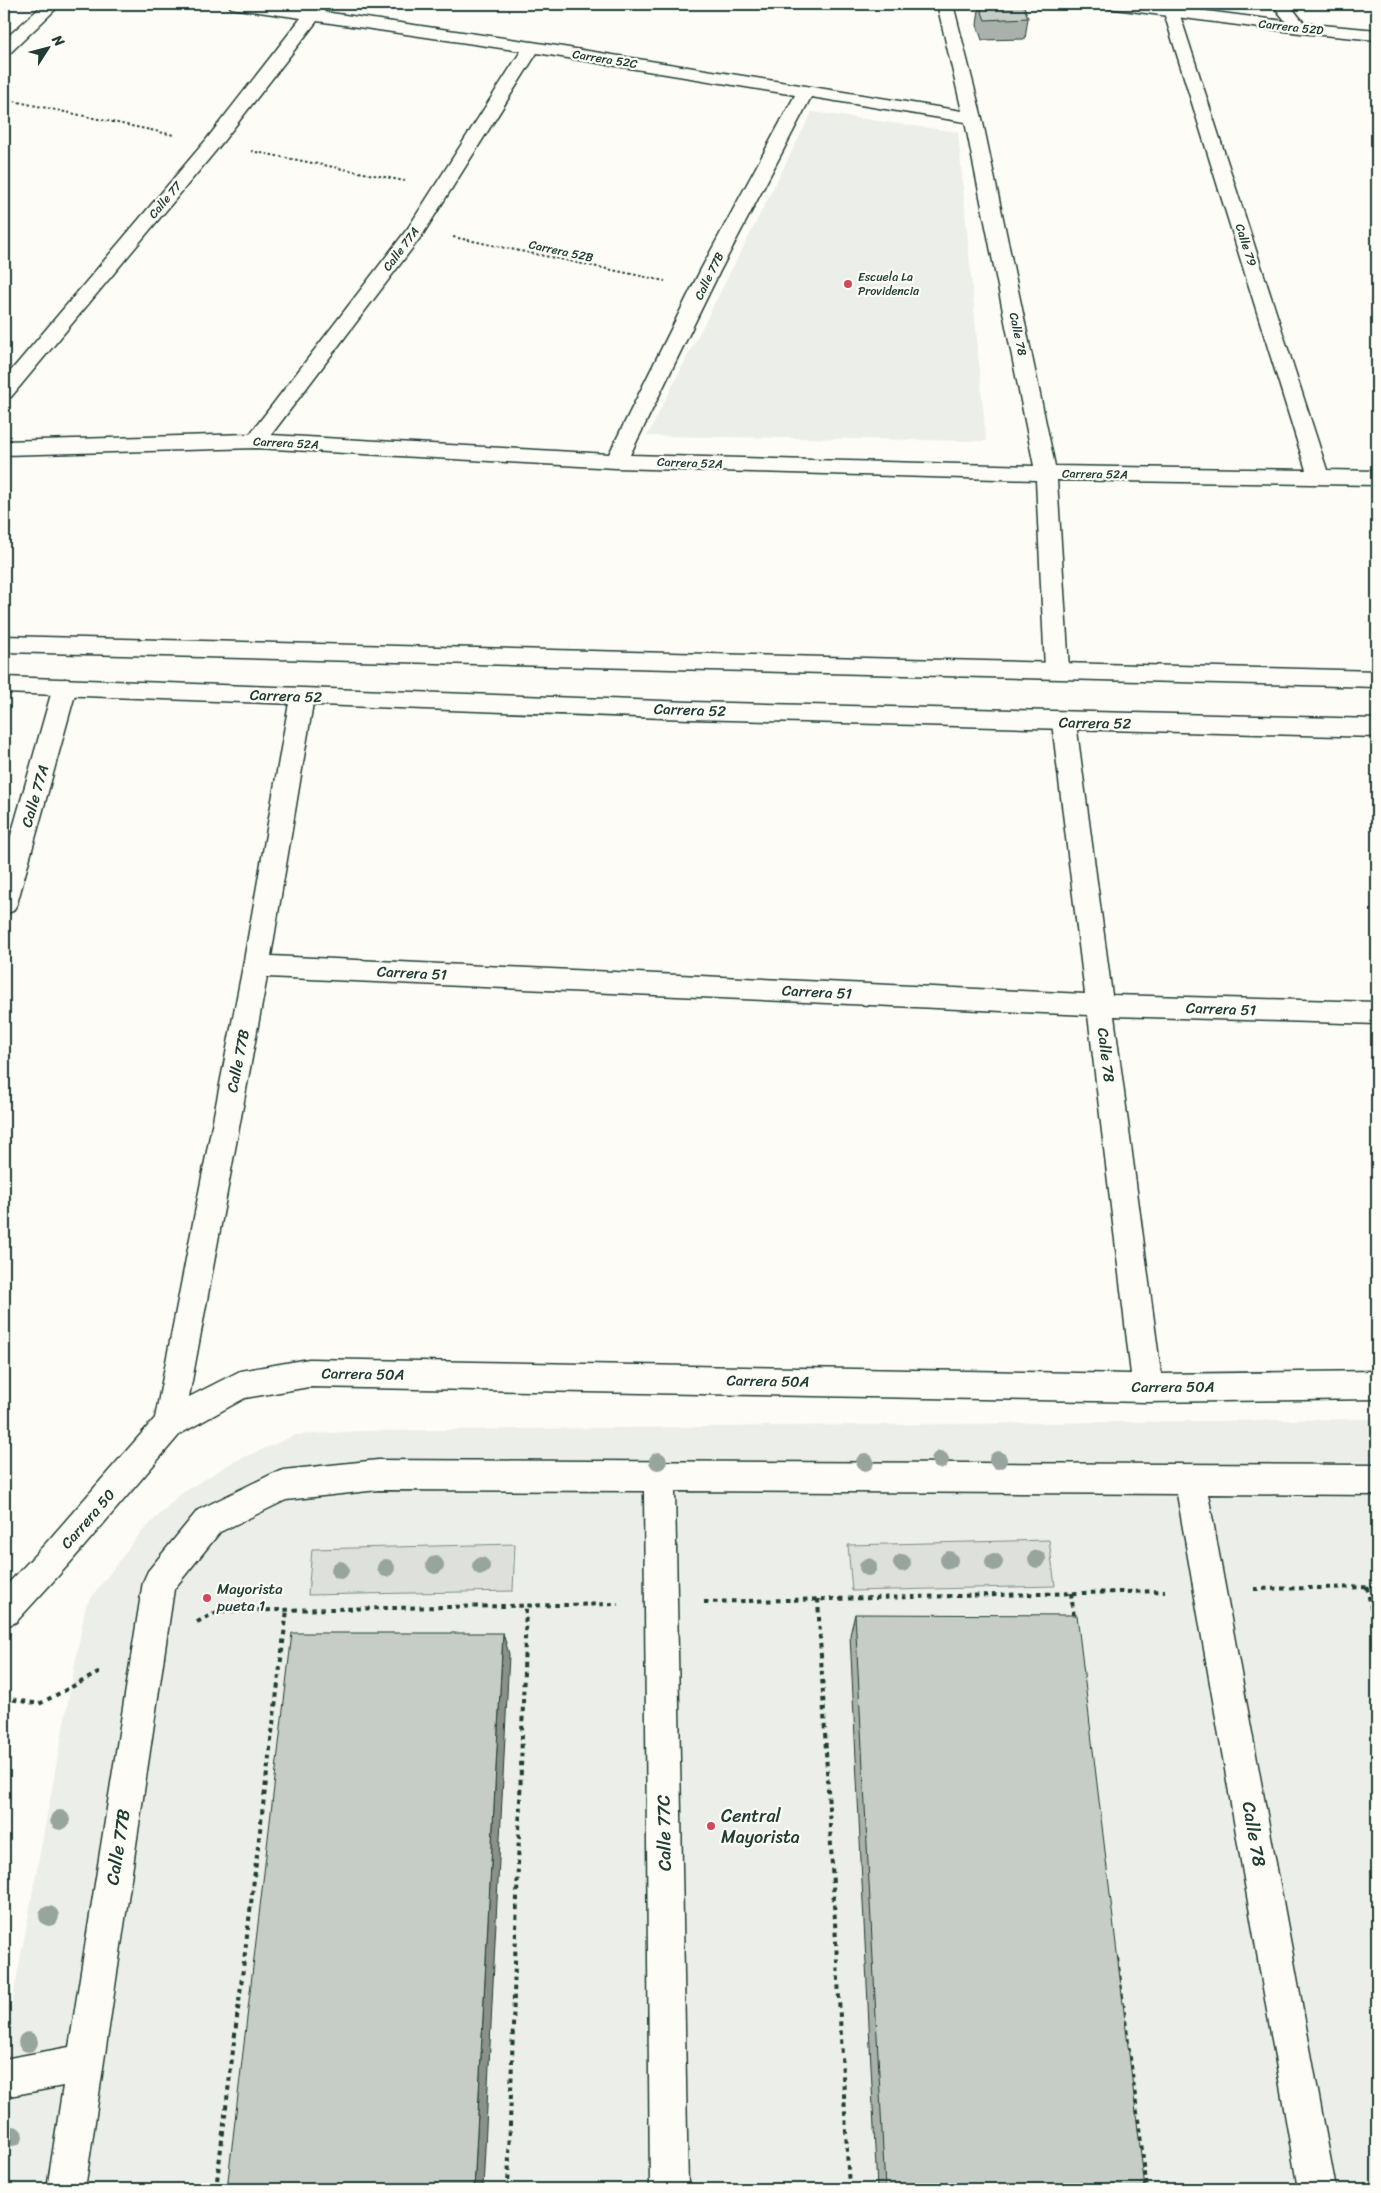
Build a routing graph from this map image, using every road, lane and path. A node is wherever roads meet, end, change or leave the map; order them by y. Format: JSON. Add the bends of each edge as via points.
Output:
{"nodes":[{"id":1,"x":53,"y":4,"type":"edge"},
{"id":2,"x":237,"y":4,"type":"edge"},
{"id":3,"x":945,"y":4,"type":"edge"},
{"id":4,"x":1115,"y":4,"type":"edge"},
{"id":5,"x":1280,"y":4,"type":"edge"},
{"id":6,"x":317,"y":9,"type":"edge"},
{"id":7,"x":1172,"y":13,"type":"junction"},
{"id":8,"x":1300,"y":28,"type":"junction"},
{"id":9,"x":1377,"y":35,"type":"edge"},
{"id":10,"x":532,"y":47,"type":"junction"},
{"id":11,"x":4,"y":49,"type":"edge"},
{"id":12,"x":805,"y":92,"type":"junction"},
{"id":13,"x":973,"y":118,"type":"junction"},
{"id":14,"x":416,"y":230,"type":"junction"},
{"id":15,"x":703,"y":289,"type":"junction"},
{"id":16,"x":4,"y":392,"type":"edge"},
{"id":17,"x":256,"y":441,"type":"junction"},
{"id":18,"x":4,"y":448,"type":"edge"},
{"id":19,"x":616,"y":461,"type":"junction"},
{"id":20,"x":1046,"y":473,"type":"junction"},
{"id":21,"x":1319,"y":478,"type":"junction"},
{"id":22,"x":1377,"y":478,"type":"edge"},
{"id":23,"x":4,"y":644,"type":"edge"},
{"id":24,"x":1056,"y":669,"type":"junction"},
{"id":25,"x":1377,"y":679,"type":"edge"},
{"id":26,"x":4,"y":685,"type":"edge"},
{"id":27,"x":65,"y":688,"type":"junction"},
{"id":28,"x":302,"y":697,"type":"junction"},
{"id":29,"x":1064,"y":723,"type":"junction"},
{"id":30,"x":1377,"y":728,"type":"edge"},
{"id":31,"x":4,"y":904,"type":"edge"},
{"id":32,"x":256,"y":966,"type":"junction"},
{"id":33,"x":1100,"y":1005,"type":"junction"},
{"id":34,"x":1377,"y":1013,"type":"edge"},
{"id":35,"x":1377,"y":1385,"type":"edge"},
{"id":36,"x":1148,"y":1388,"type":"junction"},
{"id":37,"x":169,"y":1424,"type":"junction"},
{"id":38,"x":659,"y":1476,"type":"junction"},
{"id":39,"x":1190,"y":1479,"type":"junction"},
{"id":40,"x":1377,"y":1480,"type":"edge"},
{"id":41,"x":1367,"y":1587,"type":"junction"},
{"id":42,"x":1377,"y":1587,"type":"edge"},
{"id":43,"x":1211,"y":1590,"type":"junction"},
{"id":44,"x":1071,"y":1593,"type":"junction"},
{"id":45,"x":818,"y":1599,"type":"junction"},
{"id":46,"x":662,"y":1603,"type":"junction"},
{"id":47,"x":526,"y":1606,"type":"junction"},
{"id":48,"x":287,"y":1610,"type":"junction"},
{"id":49,"x":4,"y":1611,"type":"edge"},
{"id":50,"x":1075,"y":1622,"type":"edge"},
{"id":51,"x":1377,"y":1636,"type":"edge"},
{"id":52,"x":149,"y":1646,"type":"junction"},
{"id":53,"x":4,"y":1698,"type":"edge"},
{"id":54,"x":1117,"y":1955,"type":"edge"},
{"id":55,"x":85,"y":2062,"type":"junction"},
{"id":56,"x":4,"y":2078,"type":"edge"},
{"id":57,"x":66,"y":2189,"type":"edge"},
{"id":58,"x":216,"y":2189,"type":"edge"},
{"id":59,"x":508,"y":2189,"type":"edge"},
{"id":60,"x":669,"y":2189,"type":"edge"},
{"id":61,"x":849,"y":2189,"type":"edge"},
{"id":62,"x":1147,"y":2189,"type":"edge"},
{"id":63,"x":1317,"y":2189,"type":"edge"}],
"edges":[{"from":1,"to":11,"type":"street"},
{"from":2,"to":6,"type":"street","name":"Carrera 52C"},
{"from":3,"to":13,"type":"street","name":"Calle 78"},
{"from":4,"to":7,"type":"street","name":"Carrera 52D"},
{"from":5,"to":8,"type":"street"},
{"from":6,"to":10,"type":"street","name":"Carrera 52C"},
{"from":6,"to":16,"type":"street","name":"Calle 77","via":[[212,144]]},
{"from":7,"to":8,"type":"street","name":"Carrera 52D"},
{"from":7,"to":21,"type":"street","name":"Calle 79"},
{"from":8,"to":9,"type":"street","name":"Carrera 52D"},
{"from":10,"to":12,"type":"street","name":"Carrera 52C"},
{"from":10,"to":14,"type":"street","name":"Calle 77A"},
{"from":12,"to":13,"type":"street","name":"Carrera 52C"},
{"from":12,"to":15,"type":"street","name":"Calle 77B"},
{"from":13,"to":20,"type":"street","name":"Calle 78"},
{"from":14,"to":15,"type":"path","name":"Carrera 52B"},
{"from":14,"to":17,"type":"street","name":"Calle 77A"},
{"from":15,"to":19,"type":"street","name":"Calle 77B"},
{"from":17,"to":18,"type":"street","name":"Carrera 52A"},
{"from":17,"to":19,"type":"street","name":"Carrera 52A"},
{"from":19,"to":20,"type":"street","name":"Carrera 52A"},
{"from":20,"to":21,"type":"street","name":"Carrera 52A"},
{"from":20,"to":24,"type":"street","name":"Calle 78"},
{"from":21,"to":22,"type":"street","name":"Carrera 52A"},
{"from":23,"to":24,"type":"street"},
{"from":24,"to":25,"type":"street"},
{"from":26,"to":27,"type":"street","name":"Carrera 52"},
{"from":27,"to":28,"type":"street","name":"Carrera 52"},
{"from":27,"to":31,"type":"street","name":"Calle 77A"},
{"from":28,"to":29,"type":"street","name":"Carrera 52"},
{"from":28,"to":32,"type":"street","name":"Calle 77B"},
{"from":29,"to":30,"type":"street","name":"Carrera 52"},
{"from":29,"to":33,"type":"street","name":"Calle 78"},
{"from":32,"to":33,"type":"street","name":"Carrera 51"},
{"from":32,"to":37,"type":"street","name":"Calle 77B"},
{"from":33,"to":34,"type":"street","name":"Carrera 51"},
{"from":33,"to":36,"type":"street","name":"Calle 78"},
{"from":35,"to":36,"type":"street","name":"Carrera 50A"},
{"from":36,"to":37,"type":"street","name":"Carrera 50A","via":[[309,1373],[240,1385]]},
{"from":37,"to":49,"type":"street","name":"Carrera 50"},
{"from":38,"to":39,"type":"street"},
{"from":38,"to":46,"type":"street","name":"Calle 77C"},
{"from":38,"to":52,"type":"street","name":"Calle 77B","via":[[378,1475],[283,1485],[208,1521],[159,1582]]},
{"from":39,"to":40,"type":"street"},
{"from":39,"to":43,"type":"street","name":"Calle 78"},
{"from":41,"to":42,"type":"path"},
{"from":41,"to":43,"type":"path"},
{"from":41,"to":51,"type":"path"},
{"from":43,"to":44,"type":"path"},
{"from":43,"to":63,"type":"street","name":"Calle 78"},
{"from":44,"to":45,"type":"path"},
{"from":44,"to":50,"type":"path"},
{"from":45,"to":46,"type":"path"},
{"from":45,"to":61,"type":"path"},
{"from":46,"to":47,"type":"path"},
{"from":46,"to":60,"type":"street","name":"Calle 77C"},
{"from":47,"to":48,"type":"path"},
{"from":47,"to":59,"type":"path"},
{"from":48,"to":52,"type":"path","via":[[219,1611]]},
{"from":48,"to":58,"type":"path"},
{"from":52,"to":53,"type":"path","via":[[39,1704]]},
{"from":52,"to":55,"type":"street","name":"Calle 77B"},
{"from":54,"to":62,"type":"path"},
{"from":55,"to":56,"type":"street"},
{"from":55,"to":57,"type":"street","name":"Calle 77B"}]}
